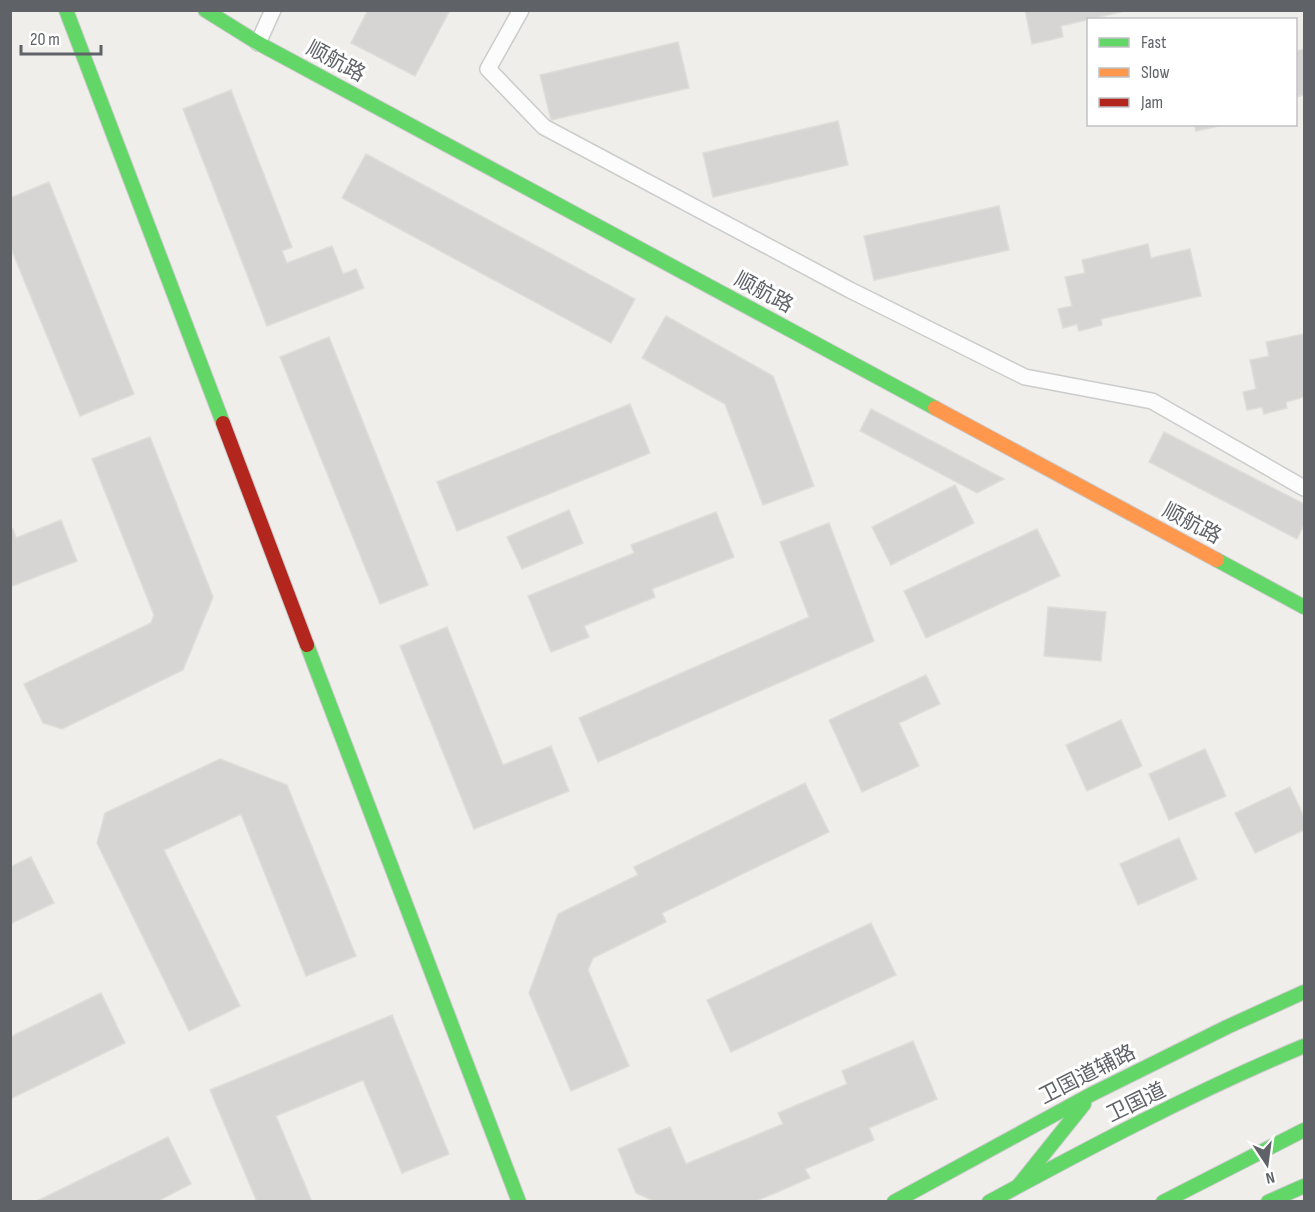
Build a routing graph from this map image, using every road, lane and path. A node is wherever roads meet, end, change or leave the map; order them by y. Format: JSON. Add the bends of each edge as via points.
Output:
{"nodes":[{"id":1,"x":66,"y":10,"type":"edge"},
{"id":2,"x":205,"y":10,"type":"edge"},
{"id":3,"x":273,"y":10,"type":"edge"},
{"id":4,"x":521,"y":10,"type":"edge"},
{"id":5,"x":258,"y":43,"type":"junction"},
{"id":6,"x":1305,"y":488,"type":"edge"},
{"id":7,"x":1305,"y":607,"type":"edge"},
{"id":8,"x":1305,"y":992,"type":"edge"},
{"id":9,"x":1305,"y":1046,"type":"edge"},
{"id":10,"x":1092,"y":1094,"type":"junction"},
{"id":11,"x":1305,"y":1130,"type":"edge"},
{"id":12,"x":1018,"y":1185,"type":"junction"},
{"id":13,"x":1305,"y":1186,"type":"edge"},
{"id":14,"x":519,"y":1202,"type":"edge"},
{"id":15,"x":894,"y":1202,"type":"edge"},
{"id":16,"x":989,"y":1202,"type":"edge"},
{"id":17,"x":1163,"y":1202,"type":"edge"},
{"id":18,"x":1268,"y":1202,"type":"edge"}],
"edges":[{"from":1,"to":14,"type":"main road"},
{"from":2,"to":5,"type":"main road","name":"顺航路"},
{"from":3,"to":5,"type":"lane"},
{"from":4,"to":6,"type":"lane","via":[[488,69],[544,127],[1025,378],[1152,401]]},
{"from":5,"to":7,"type":"main road","name":"顺航路"},
{"from":8,"to":10,"type":"main road","name":"卫国道辅路"},
{"from":9,"to":12,"type":"main road","name":"卫国道","via":[[1250,1069]]},
{"from":10,"to":12,"type":"main road"},
{"from":10,"to":15,"type":"main road","name":"卫国道辅路"},
{"from":11,"to":17,"type":"main road"},
{"from":12,"to":16,"type":"main road","name":"卫国道"},
{"from":13,"to":18,"type":"main road"}]}
